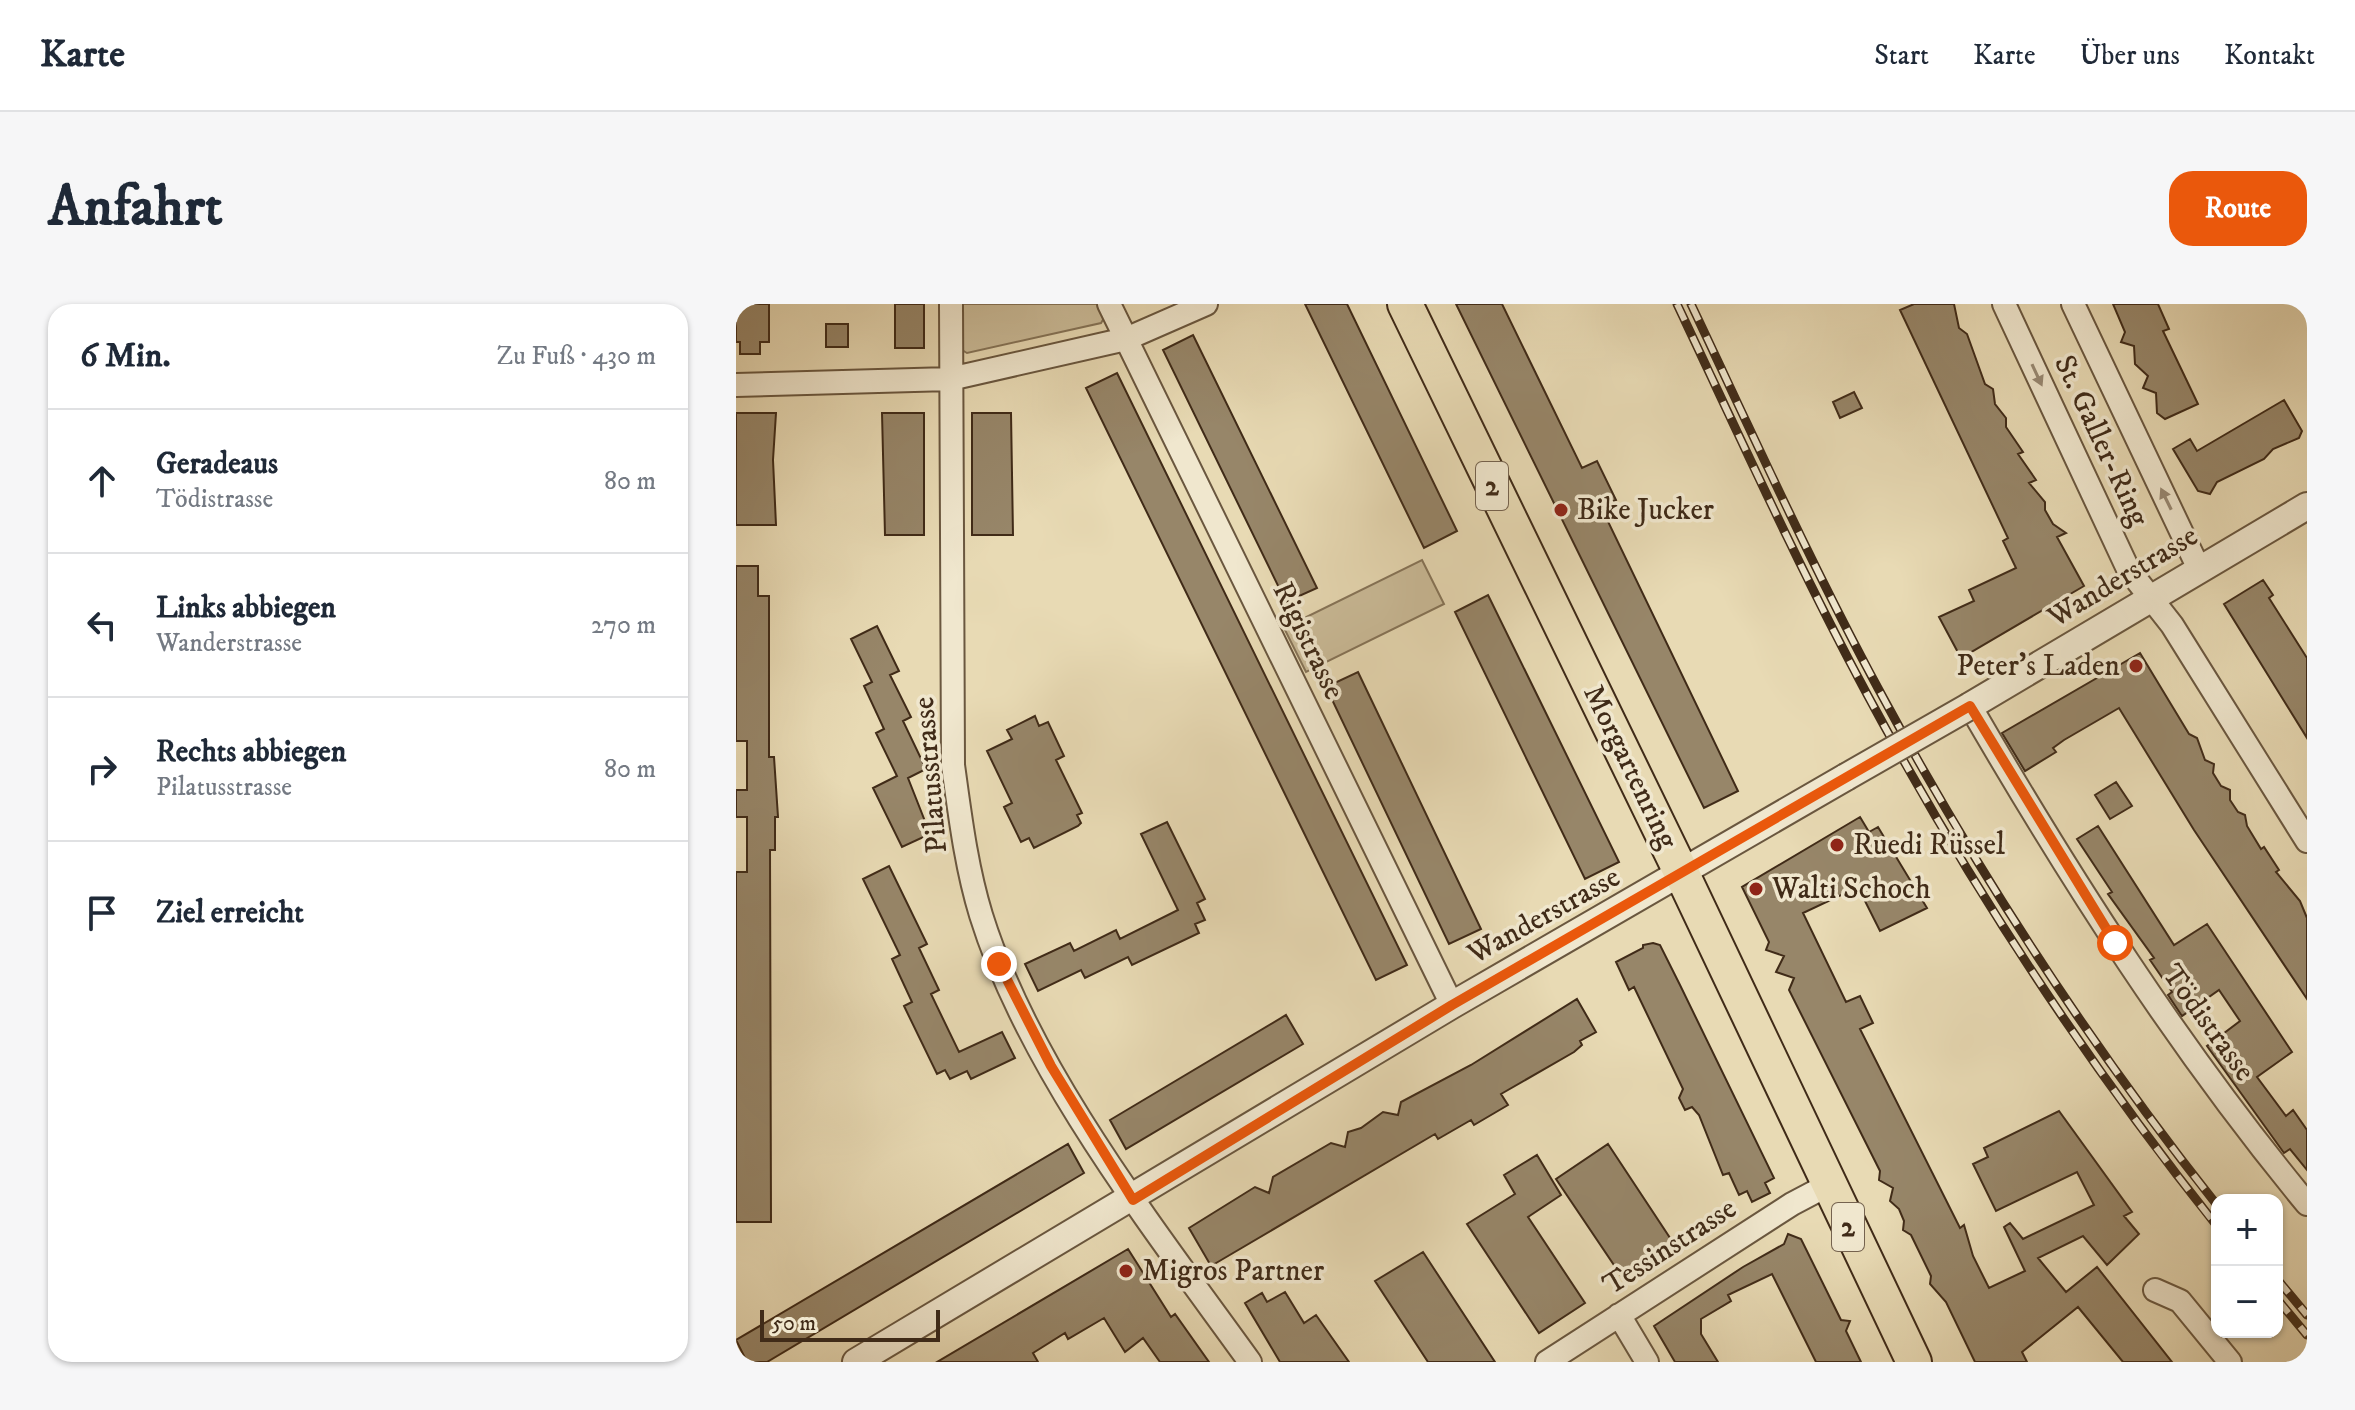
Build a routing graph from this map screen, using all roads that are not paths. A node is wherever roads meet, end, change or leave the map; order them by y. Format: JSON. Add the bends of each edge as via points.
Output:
{"nodes":[{"id":1,"x":951,"y":304,"type":"edge"},
{"id":2,"x":1109,"y":304,"type":"edge"},
{"id":3,"x":1206,"y":304,"type":"edge"},
{"id":4,"x":1405,"y":304,"type":"edge"},
{"id":5,"x":2004,"y":304,"type":"edge"},
{"id":6,"x":2073,"y":304,"type":"edge"},
{"id":7,"x":1126,"y":339,"type":"junction"},
{"id":8,"x":950,"y":379,"type":"junction"},
{"id":9,"x":736,"y":385,"type":"edge"},
{"id":10,"x":2307,"y":506,"type":"edge"},
{"id":11,"x":2199,"y":569,"type":"junction"},
{"id":12,"x":2150,"y":600,"type":"junction"},
{"id":13,"x":1970,"y":706,"type":"junction"},
{"id":14,"x":2307,"y":839,"type":"edge"},
{"id":15,"x":1682,"y":874,"type":"junction"},
{"id":16,"x":1452,"y":1005,"type":"junction"},
{"id":17,"x":1828,"y":1185,"type":"junction"},
{"id":18,"x":1133,"y":1200,"type":"junction"},
{"id":19,"x":2307,"y":1204,"type":"edge"},
{"id":20,"x":2155,"y":1290,"type":"dead end"},
{"id":21,"x":1619,"y":1315,"type":"junction"},
{"id":22,"x":856,"y":1362,"type":"edge"},
{"id":23,"x":1250,"y":1362,"type":"edge"},
{"id":24,"x":1547,"y":1362,"type":"edge"},
{"id":25,"x":1647,"y":1362,"type":"edge"},
{"id":26,"x":1914,"y":1362,"type":"edge"},
{"id":27,"x":2230,"y":1362,"type":"edge"}],
"edges":[{"from":1,"to":8,"type":"street","name":"Pilatusstrasse"},
{"from":2,"to":7,"type":"street","name":"Rigistrasse"},
{"from":3,"to":7,"type":"street"},
{"from":4,"to":15,"type":"main road","name":"Morgartenring","number":"2"},
{"from":5,"to":12,"type":"street","name":"St. Galler-Ring","one_way":true,"via":[[2128,569]]},
{"from":11,"to":6,"type":"street","name":"St. Galler-Ring","one_way":true},
{"from":7,"to":8,"type":"street"},
{"from":7,"to":16,"type":"street","name":"Rigistrasse"},
{"from":8,"to":9,"type":"street"},
{"from":8,"to":18,"type":"street","name":"Pilatusstrasse","via":[[953,765],[967,857],[981,914],[1018,1005]]},
{"from":10,"to":11,"type":"street","name":"Wanderstrasse"},
{"from":11,"to":12,"type":"street","name":"Wanderstrasse"},
{"from":12,"to":13,"type":"street","name":"Wanderstrasse"},
{"from":12,"to":14,"type":"street","name":"St. Galler-Ring","via":[[2172,625]]},
{"from":13,"to":15,"type":"street","name":"Wanderstrasse","bridge":true},
{"from":13,"to":19,"type":"street","name":"Tödistrasse","via":[[2115,943],[2199,1064]]},
{"from":15,"to":16,"type":"street","name":"Wanderstrasse"},
{"from":15,"to":17,"type":"main road","name":"Morgartenring","number":"2"},
{"from":16,"to":18,"type":"street","name":"Wanderstrasse"},
{"from":17,"to":21,"type":"street","name":"Tessinstrasse"},
{"from":17,"to":26,"type":"main road","name":"Morgartenring","number":"2"},
{"from":18,"to":22,"type":"street","name":"Wanderstrasse"},
{"from":18,"to":23,"type":"street","name":"Pilatusstrasse"},
{"from":20,"to":27,"type":"street","via":[[2180,1301]]},
{"from":21,"to":24,"type":"street","name":"Tessinstrasse"},
{"from":21,"to":25,"type":"street"}]}
